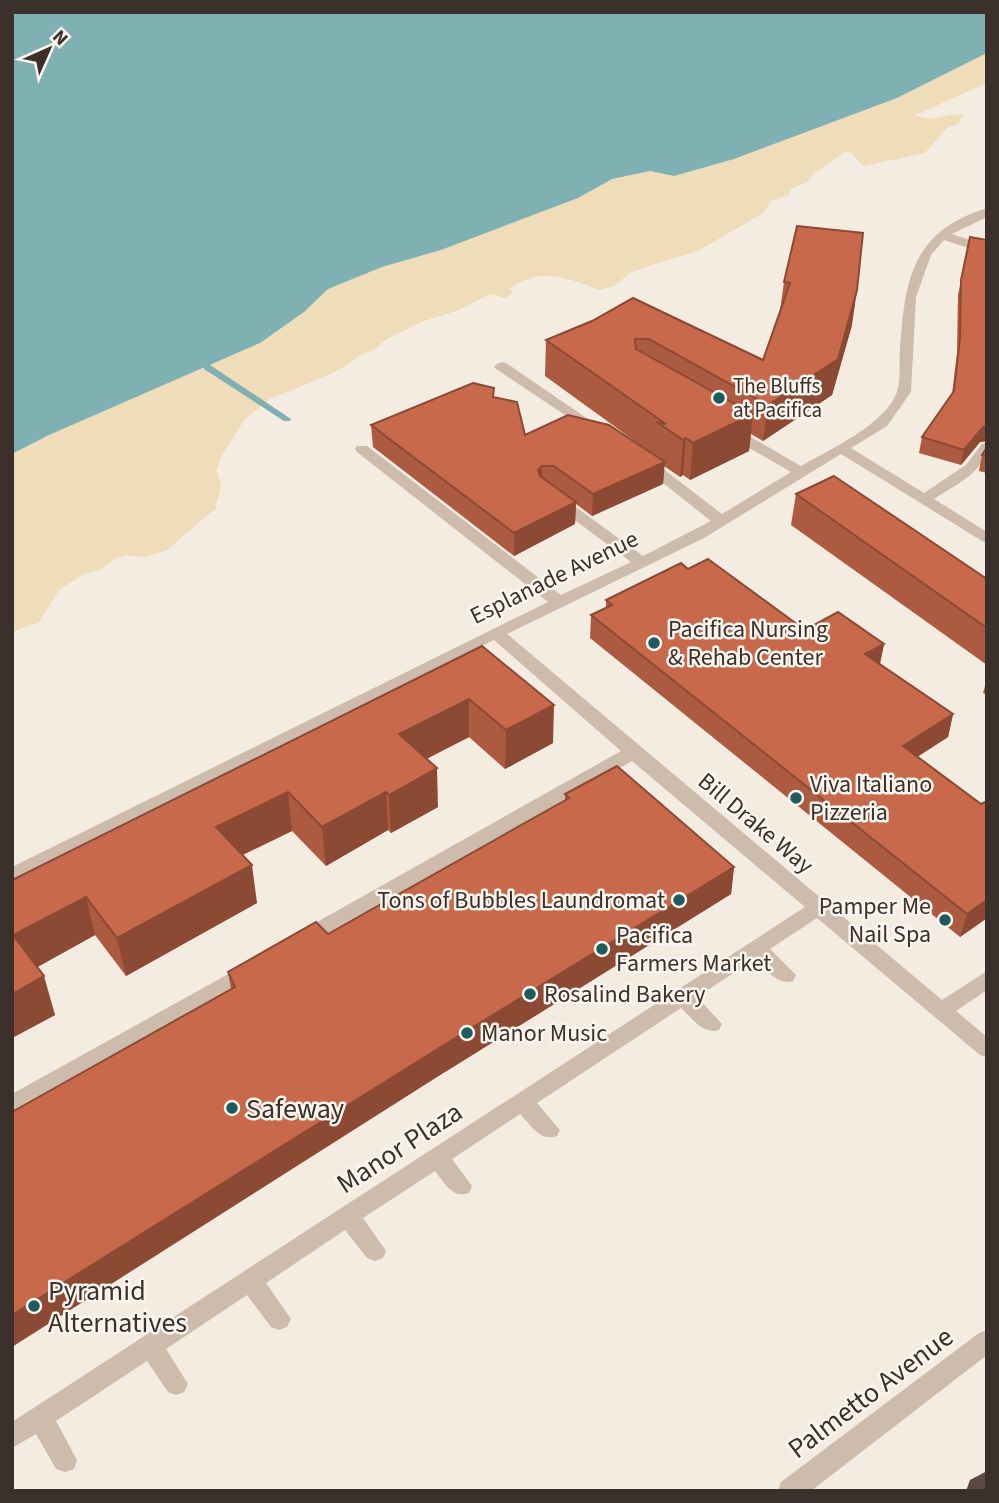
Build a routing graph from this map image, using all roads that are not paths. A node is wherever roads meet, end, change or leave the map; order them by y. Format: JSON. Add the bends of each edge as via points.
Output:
{"nodes":[{"id":1,"x":987,"y":212,"type":"edge"},
{"id":2,"x":942,"y":234,"type":"junction"},
{"id":3,"x":987,"y":250,"type":"edge"},
{"id":4,"x":500,"y":366,"type":"dead end"},
{"id":5,"x":721,"y":426,"type":"edge"},
{"id":6,"x":608,"y":438,"type":"edge"},
{"id":7,"x":987,"y":447,"type":"edge"},
{"id":8,"x":362,"y":449,"type":"dead end"},
{"id":9,"x":842,"y":449,"type":"junction"},
{"id":10,"x":632,"y":453,"type":"edge"},
{"id":11,"x":803,"y":472,"type":"junction"},
{"id":12,"x":547,"y":493,"type":"edge"},
{"id":13,"x":923,"y":500,"type":"junction"},
{"id":14,"x":721,"y":521,"type":"junction"},
{"id":15,"x":987,"y":539,"type":"edge"},
{"id":16,"x":641,"y":562,"type":"junction"},
{"id":17,"x":559,"y":602,"type":"junction"},
{"id":18,"x":496,"y":633,"type":"junction"},
{"id":19,"x":633,"y":752,"type":"junction"},
{"id":20,"x":12,"y":875,"type":"edge"},
{"id":21,"x":819,"y":907,"type":"junction"},
{"id":22,"x":756,"y":948,"type":"junction"},
{"id":23,"x":786,"y":975,"type":"dead end"},
{"id":24,"x":987,"y":979,"type":"edge"},
{"id":25,"x":683,"y":997,"type":"junction"},
{"id":26,"x":941,"y":1011,"type":"junction"},
{"id":27,"x":712,"y":1024,"type":"dead end"},
{"id":28,"x":987,"y":1049,"type":"edge"},
{"id":29,"x":522,"y":1102,"type":"junction"},
{"id":30,"x":12,"y":1105,"type":"edge"},
{"id":31,"x":549,"y":1130,"type":"dead end"},
{"id":32,"x":436,"y":1158,"type":"junction"},
{"id":33,"x":461,"y":1186,"type":"dead end"},
{"id":34,"x":348,"y":1217,"type":"junction"},
{"id":35,"x":375,"y":1251,"type":"dead end"},
{"id":36,"x":250,"y":1280,"type":"junction"},
{"id":37,"x":279,"y":1318,"type":"dead end"},
{"id":38,"x":987,"y":1341,"type":"edge"},
{"id":39,"x":150,"y":1346,"type":"junction"},
{"id":40,"x":176,"y":1384,"type":"dead end"},
{"id":41,"x":40,"y":1418,"type":"junction"},
{"id":42,"x":12,"y":1436,"type":"edge"},
{"id":43,"x":65,"y":1460,"type":"dead end"},
{"id":44,"x":987,"y":1486,"type":"edge"},
{"id":45,"x":790,"y":1491,"type":"edge"},
{"id":46,"x":981,"y":1491,"type":"edge"}],
"edges":[{"from":1,"to":2,"type":"street","name":"Esplanade Avenue"},
{"from":2,"to":3,"type":"street"},
{"from":2,"to":9,"type":"street","name":"Esplanade Avenue","via":[[925,254],[910,297],[904,392],[882,423]]},
{"from":4,"to":6,"type":"street"},
{"from":5,"to":11,"type":"street"},
{"from":7,"to":13,"type":"street","via":[[971,468]]},
{"from":8,"to":17,"type":"street"},
{"from":9,"to":11,"type":"street","name":"Esplanade Avenue"},
{"from":9,"to":13,"type":"street"},
{"from":10,"to":14,"type":"street"},
{"from":11,"to":14,"type":"street","name":"Esplanade Avenue"},
{"from":12,"to":16,"type":"street"},
{"from":13,"to":15,"type":"street"},
{"from":14,"to":16,"type":"street","name":"Esplanade Avenue"},
{"from":16,"to":17,"type":"street","name":"Esplanade Avenue"},
{"from":17,"to":18,"type":"street","name":"Esplanade Avenue"},
{"from":18,"to":19,"type":"street","name":"Bill Drake Way"},
{"from":18,"to":20,"type":"street","name":"Esplanade Avenue"},
{"from":19,"to":21,"type":"street","name":"Bill Drake Way"},
{"from":19,"to":30,"type":"street"},
{"from":21,"to":22,"type":"street","name":"Manor Plaza"},
{"from":21,"to":26,"type":"street","name":"Bill Drake Way"},
{"from":22,"to":23,"type":"street"},
{"from":22,"to":25,"type":"street","name":"Manor Plaza"},
{"from":24,"to":26,"type":"street"},
{"from":25,"to":27,"type":"street"},
{"from":25,"to":29,"type":"street","name":"Manor Plaza"},
{"from":26,"to":28,"type":"street","name":"Bill Drake Way"},
{"from":29,"to":31,"type":"street"},
{"from":29,"to":32,"type":"street","name":"Manor Plaza"},
{"from":32,"to":33,"type":"street"},
{"from":32,"to":34,"type":"street","name":"Manor Plaza"},
{"from":34,"to":35,"type":"street"},
{"from":34,"to":36,"type":"street","name":"Manor Plaza"},
{"from":36,"to":37,"type":"street"},
{"from":36,"to":39,"type":"street","name":"Manor Plaza"},
{"from":38,"to":45,"type":"street","name":"Palmetto Avenue"},
{"from":39,"to":40,"type":"street"},
{"from":39,"to":41,"type":"street","name":"Manor Plaza"},
{"from":41,"to":42,"type":"street","name":"Manor Plaza"},
{"from":41,"to":43,"type":"street"},
{"from":44,"to":46,"type":"highway"}]}
